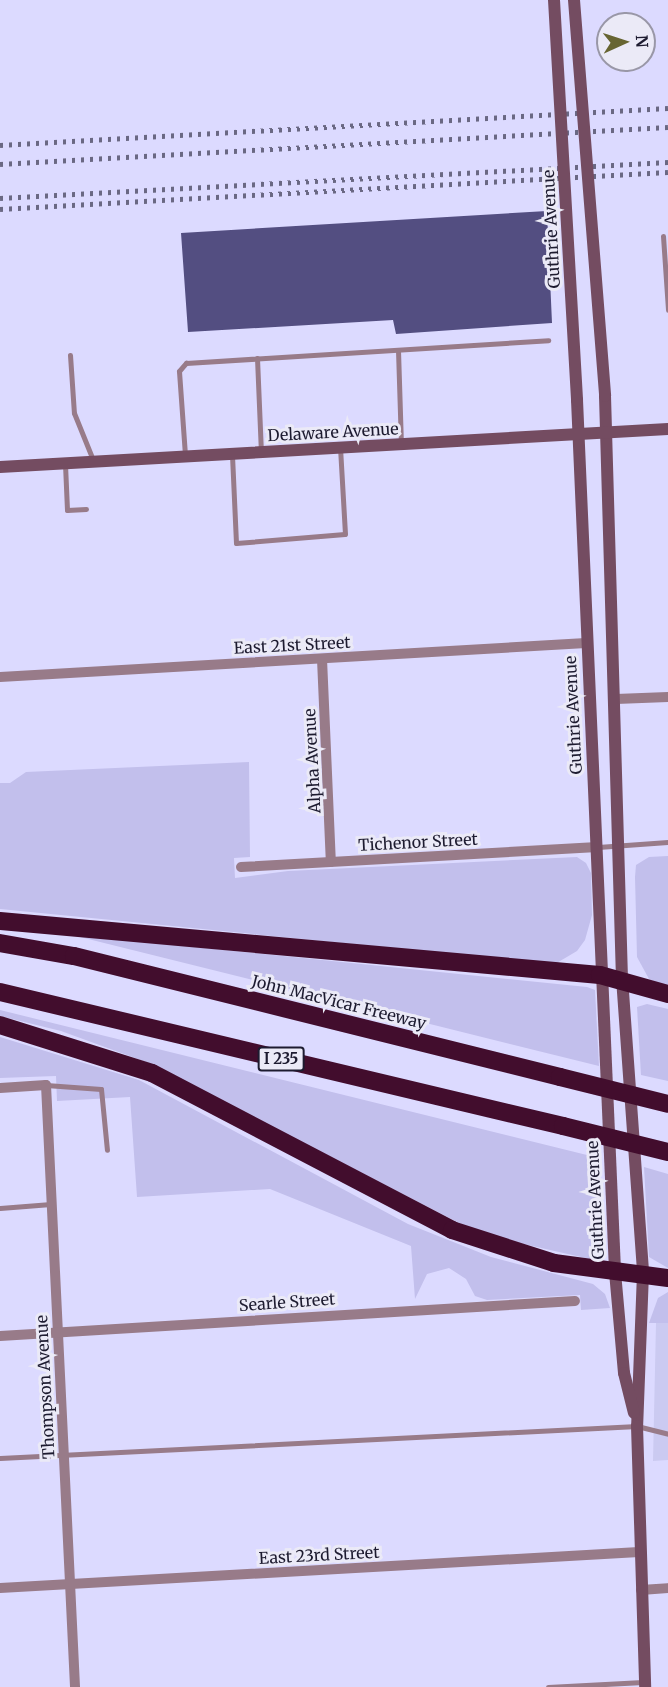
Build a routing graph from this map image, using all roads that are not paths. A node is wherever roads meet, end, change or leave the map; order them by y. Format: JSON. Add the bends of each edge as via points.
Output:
{"nodes":[{"id":1,"x":554,"y":0,"type":"edge"},
{"id":2,"x":574,"y":0,"type":"edge"},
{"id":3,"x":663,"y":236,"type":"dead end"},
{"id":4,"x":668,"y":310,"type":"edge"},
{"id":5,"x":548,"y":340,"type":"dead end"},
{"id":6,"x":398,"y":350,"type":"junction"},
{"id":7,"x":70,"y":355,"type":"dead end"},
{"id":8,"x":257,"y":358,"type":"junction"},
{"id":9,"x":668,"y":429,"type":"edge"},
{"id":10,"x":607,"y":433,"type":"junction"},
{"id":11,"x":579,"y":435,"type":"junction"},
{"id":12,"x":401,"y":444,"type":"junction"},
{"id":13,"x":340,"y":448,"type":"junction"},
{"id":14,"x":261,"y":452,"type":"junction"},
{"id":15,"x":232,"y":454,"type":"junction"},
{"id":16,"x":185,"y":457,"type":"junction"},
{"id":17,"x":93,"y":462,"type":"junction"},
{"id":18,"x":65,"y":464,"type":"junction"},
{"id":19,"x":0,"y":467,"type":"edge"},
{"id":20,"x":86,"y":509,"type":"dead end"},
{"id":21,"x":586,"y":643,"type":"junction"},
{"id":22,"x":322,"y":658,"type":"junction"},
{"id":23,"x":0,"y":677,"type":"edge"},
{"id":24,"x":668,"y":697,"type":"edge"},
{"id":25,"x":616,"y":699,"type":"junction"},
{"id":26,"x":668,"y":842,"type":"edge"},
{"id":27,"x":597,"y":847,"type":"junction"},
{"id":28,"x":619,"y":847,"type":"junction"},
{"id":29,"x":331,"y":862,"type":"junction"},
{"id":30,"x":241,"y":867,"type":"dead end"},
{"id":31,"x":0,"y":921,"type":"edge"},
{"id":32,"x":0,"y":943,"type":"edge"},
{"id":33,"x":600,"y":975,"type":"junction"},
{"id":34,"x":622,"y":978,"type":"junction"},
{"id":35,"x":0,"y":992,"type":"edge"},
{"id":36,"x":668,"y":994,"type":"edge"},
{"id":37,"x":0,"y":1026,"type":"edge"},
{"id":38,"x":46,"y":1085,"type":"junction"},
{"id":39,"x":0,"y":1088,"type":"edge"},
{"id":40,"x":668,"y":1104,"type":"edge"},
{"id":41,"x":107,"y":1149,"type":"dead end"},
{"id":42,"x":668,"y":1152,"type":"edge"},
{"id":43,"x":51,"y":1204,"type":"junction"},
{"id":44,"x":0,"y":1208,"type":"edge"},
{"id":45,"x":615,"y":1272,"type":"junction"},
{"id":46,"x":643,"y":1273,"type":"junction"},
{"id":47,"x":668,"y":1278,"type":"edge"},
{"id":48,"x":575,"y":1301,"type":"dead end"},
{"id":49,"x":57,"y":1332,"type":"junction"},
{"id":50,"x":0,"y":1336,"type":"edge"},
{"id":51,"x":638,"y":1426,"type":"junction"},
{"id":52,"x":668,"y":1434,"type":"edge"},
{"id":53,"x":63,"y":1455,"type":"junction"},
{"id":54,"x":0,"y":1458,"type":"edge"},
{"id":55,"x":639,"y":1552,"type":"junction"},
{"id":56,"x":70,"y":1584,"type":"junction"},
{"id":57,"x":0,"y":1588,"type":"edge"},
{"id":58,"x":668,"y":1588,"type":"edge"},
{"id":59,"x":640,"y":1590,"type":"junction"},
{"id":60,"x":645,"y":1685,"type":"edge"},
{"id":61,"x":75,"y":1687,"type":"edge"},
{"id":62,"x":548,"y":1687,"type":"edge"}],
"edges":[{"from":1,"to":11,"type":"main road","name":"Guthrie Avenue","bridge":true},
{"from":2,"to":10,"type":"main road","name":"Guthrie Avenue","bridge":true},
{"from":3,"to":4,"type":"lane"},
{"from":5,"to":6,"type":"lane"},
{"from":6,"to":8,"type":"lane"},
{"from":6,"to":12,"type":"lane"},
{"from":7,"to":17,"type":"lane","via":[[74,413],[91,448]]},
{"from":8,"to":14,"type":"lane"},
{"from":8,"to":16,"type":"lane","via":[[186,363],[179,371]]},
{"from":9,"to":10,"type":"main road","name":"Delaware Avenue"},
{"from":10,"to":11,"type":"main road","name":"Delaware Avenue"},
{"from":10,"to":25,"type":"main road","name":"Guthrie Avenue"},
{"from":11,"to":12,"type":"main road","name":"Delaware Avenue"},
{"from":11,"to":21,"type":"main road","name":"Guthrie Avenue"},
{"from":12,"to":13,"type":"main road","name":"Delaware Avenue"},
{"from":13,"to":14,"type":"main road","name":"Delaware Avenue"},
{"from":13,"to":15,"type":"lane","via":[[345,534],[237,543]]},
{"from":14,"to":15,"type":"main road","name":"Delaware Avenue"},
{"from":15,"to":16,"type":"main road","name":"Delaware Avenue"},
{"from":16,"to":17,"type":"main road","name":"Delaware Avenue"},
{"from":17,"to":18,"type":"main road","name":"Delaware Avenue"},
{"from":18,"to":19,"type":"main road","name":"Delaware Avenue"},
{"from":18,"to":20,"type":"lane","via":[[67,510]]},
{"from":21,"to":22,"type":"street","name":"East 21st Street"},
{"from":21,"to":27,"type":"main road","name":"Guthrie Avenue"},
{"from":22,"to":23,"type":"street","name":"East 21st Street"},
{"from":22,"to":29,"type":"street","name":"Alpha Avenue"},
{"from":24,"to":25,"type":"street"},
{"from":25,"to":28,"type":"main road","name":"Guthrie Avenue"},
{"from":26,"to":28,"type":"lane"},
{"from":27,"to":28,"type":"lane"},
{"from":27,"to":29,"type":"street","name":"Tichenor Street"},
{"from":27,"to":33,"type":"main road","name":"Guthrie Avenue"},
{"from":28,"to":34,"type":"main road","name":"Guthrie Avenue"},
{"from":29,"to":30,"type":"street","name":"Tichenor Street"},
{"from":31,"to":33,"type":"highway"},
{"from":32,"to":40,"type":"highway","name":"John MacVicar Freeway","bridge":true,"via":[[74,956]]},
{"from":33,"to":34,"type":"highway"},
{"from":33,"to":45,"type":"main road","name":"Guthrie Avenue"},
{"from":34,"to":36,"type":"highway"},
{"from":34,"to":46,"type":"main road","name":"Guthrie Avenue"},
{"from":35,"to":42,"type":"highway","number":"I 235","bridge":true},
{"from":37,"to":45,"type":"highway","via":[[152,1073],[452,1230],[554,1263]]},
{"from":38,"to":39,"type":"street"},
{"from":38,"to":41,"type":"lane","via":[[101,1089]]},
{"from":38,"to":43,"type":"street","name":"Thompson Avenue"},
{"from":43,"to":44,"type":"lane"},
{"from":43,"to":49,"type":"street","name":"Thompson Avenue"},
{"from":45,"to":46,"type":"highway"},
{"from":45,"to":51,"type":"main road","name":"Guthrie Avenue","via":[[624,1373]]},
{"from":46,"to":47,"type":"highway"},
{"from":46,"to":51,"type":"main road","name":"Guthrie Avenue"},
{"from":48,"to":49,"type":"street","name":"Searle Street"},
{"from":49,"to":50,"type":"street","name":"Searle Street"},
{"from":49,"to":53,"type":"street","name":"Thompson Avenue"},
{"from":51,"to":52,"type":"lane"},
{"from":51,"to":53,"type":"lane"},
{"from":51,"to":55,"type":"main road","name":"Guthrie Avenue"},
{"from":53,"to":54,"type":"lane"},
{"from":53,"to":56,"type":"street","name":"Thompson Avenue"},
{"from":55,"to":56,"type":"street","name":"East 23rd Street"},
{"from":55,"to":59,"type":"main road","name":"Guthrie Avenue"},
{"from":56,"to":57,"type":"street","name":"East 23rd Street"},
{"from":56,"to":61,"type":"street","name":"Thompson Avenue"},
{"from":58,"to":59,"type":"street"},
{"from":59,"to":60,"type":"main road","name":"Guthrie Avenue"},
{"from":60,"to":62,"type":"lane"}]}
